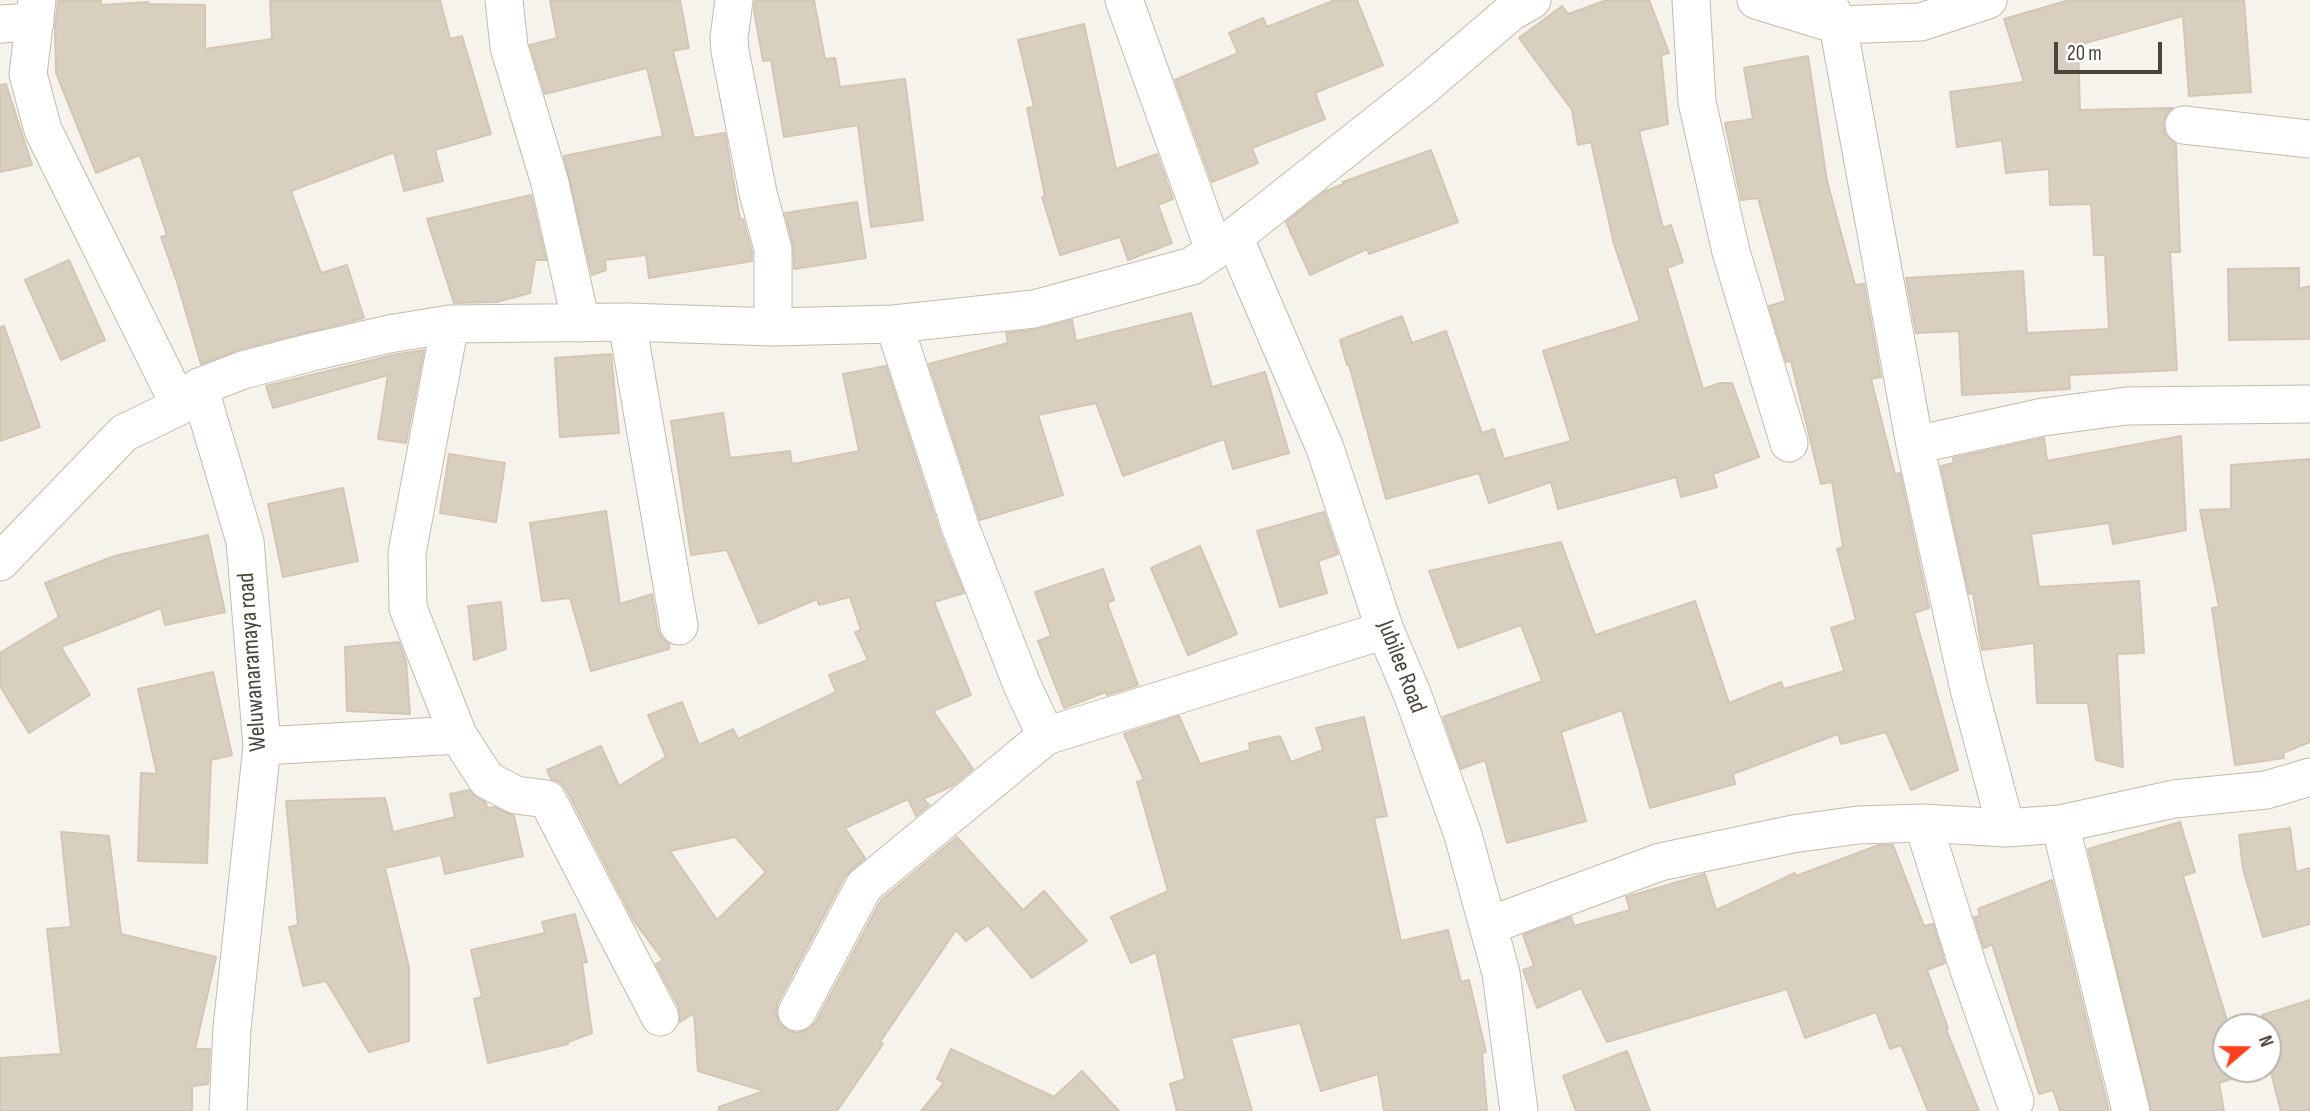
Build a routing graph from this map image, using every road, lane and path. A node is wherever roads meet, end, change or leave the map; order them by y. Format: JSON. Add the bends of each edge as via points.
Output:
{"nodes":[{"id":1,"x":504,"y":0,"type":"edge"},
{"id":2,"x":734,"y":0,"type":"edge"},
{"id":3,"x":1124,"y":0,"type":"edge"},
{"id":4,"x":1532,"y":0,"type":"edge"},
{"id":5,"x":1691,"y":0,"type":"edge"},
{"id":6,"x":1756,"y":0,"type":"edge"},
{"id":7,"x":1988,"y":0,"type":"edge"},
{"id":8,"x":1833,"y":13,"type":"edge"},
{"id":9,"x":24,"y":15,"type":"edge"},
{"id":10,"x":2185,"y":125,"type":"dead end"},
{"id":11,"x":2310,"y":139,"type":"edge"},
{"id":12,"x":1224,"y":244,"type":"junction"},
{"id":13,"x":627,"y":322,"type":"junction"},
{"id":14,"x":581,"y":323,"type":"junction"},
{"id":15,"x":450,"y":324,"type":"junction"},
{"id":16,"x":894,"y":324,"type":"junction"},
{"id":17,"x":773,"y":327,"type":"junction"},
{"id":18,"x":190,"y":397,"type":"junction"},
{"id":19,"x":2310,"y":404,"type":"edge"},
{"id":20,"x":1789,"y":443,"type":"dead end"},
{"id":21,"x":1915,"y":445,"type":"junction"},
{"id":22,"x":0,"y":562,"type":"edge"},
{"id":23,"x":678,"y":625,"type":"dead end"},
{"id":24,"x":1385,"y":630,"type":"junction"},
{"id":25,"x":458,"y":735,"type":"junction"},
{"id":26,"x":1046,"y":736,"type":"junction"},
{"id":27,"x":262,"y":746,"type":"junction"},
{"id":28,"x":2310,"y":777,"type":"edge"},
{"id":29,"x":1923,"y":823,"type":"junction"},
{"id":30,"x":2060,"y":824,"type":"junction"},
{"id":31,"x":2006,"y":828,"type":"junction"},
{"id":32,"x":1488,"y":926,"type":"junction"},
{"id":33,"x":797,"y":1012,"type":"dead end"},
{"id":34,"x":660,"y":1017,"type":"dead end"},
{"id":35,"x":2015,"y":1101,"type":"dead end"},
{"id":36,"x":228,"y":1111,"type":"edge"},
{"id":37,"x":1519,"y":1111,"type":"edge"},
{"id":38,"x":2131,"y":1111,"type":"edge"}],
"edges":[{"from":1,"to":14,"type":"street","via":[[509,47],[550,183]]},
{"from":2,"to":17,"type":"street","via":[[730,51],[773,249]]},
{"from":3,"to":12,"type":"street","name":"Jubilee Road"},
{"from":4,"to":12,"type":"street","via":[[1511,12]]},
{"from":5,"to":20,"type":"street","via":[[1698,102],[1731,252]]},
{"from":6,"to":8,"type":"street"},
{"from":7,"to":8,"type":"street","via":[[1922,22]]},
{"from":8,"to":21,"type":"street"},
{"from":9,"to":18,"type":"street","name":"Weluwanaramaya road","via":[[28,74],[43,130]]},
{"from":10,"to":11,"type":"street"},
{"from":12,"to":16,"type":"street","via":[[1192,266],[1034,309]]},
{"from":12,"to":24,"type":"street","name":"Jubilee Road","via":[[1325,448]]},
{"from":13,"to":14,"type":"street"},
{"from":13,"to":17,"type":"street"},
{"from":13,"to":23,"type":"street"},
{"from":14,"to":15,"type":"street"},
{"from":15,"to":18,"type":"street","via":[[243,370]]},
{"from":15,"to":25,"type":"street","via":[[407,553],[408,608]]},
{"from":16,"to":17,"type":"street"},
{"from":16,"to":26,"type":"street","via":[[961,529]]},
{"from":18,"to":22,"type":"street","via":[[124,433]]},
{"from":18,"to":27,"type":"street","name":"Weluwanaramaya road","via":[[244,541]]},
{"from":19,"to":21,"type":"street","via":[[2127,406],[2043,417]]},
{"from":21,"to":31,"type":"street","via":[[1969,689]]},
{"from":24,"to":26,"type":"street"},
{"from":24,"to":32,"type":"street","name":"Jubilee Road","via":[[1462,835]]},
{"from":25,"to":27,"type":"street"},
{"from":25,"to":34,"type":"street","via":[[487,780],[516,795],[547,799]]},
{"from":26,"to":33,"type":"street","via":[[864,886]]},
{"from":27,"to":36,"type":"street","name":"Weluwanaramaya road","via":[[232,1028]]},
{"from":28,"to":30,"type":"street","via":[[2266,790],[2174,799]]},
{"from":29,"to":31,"type":"street"},
{"from":29,"to":32,"type":"street","via":[[1793,834],[1660,862]]},
{"from":29,"to":35,"type":"street"},
{"from":30,"to":31,"type":"street"},
{"from":30,"to":38,"type":"street"},
{"from":32,"to":37,"type":"street","name":"Jubilee Road","via":[[1501,973]]}]}
